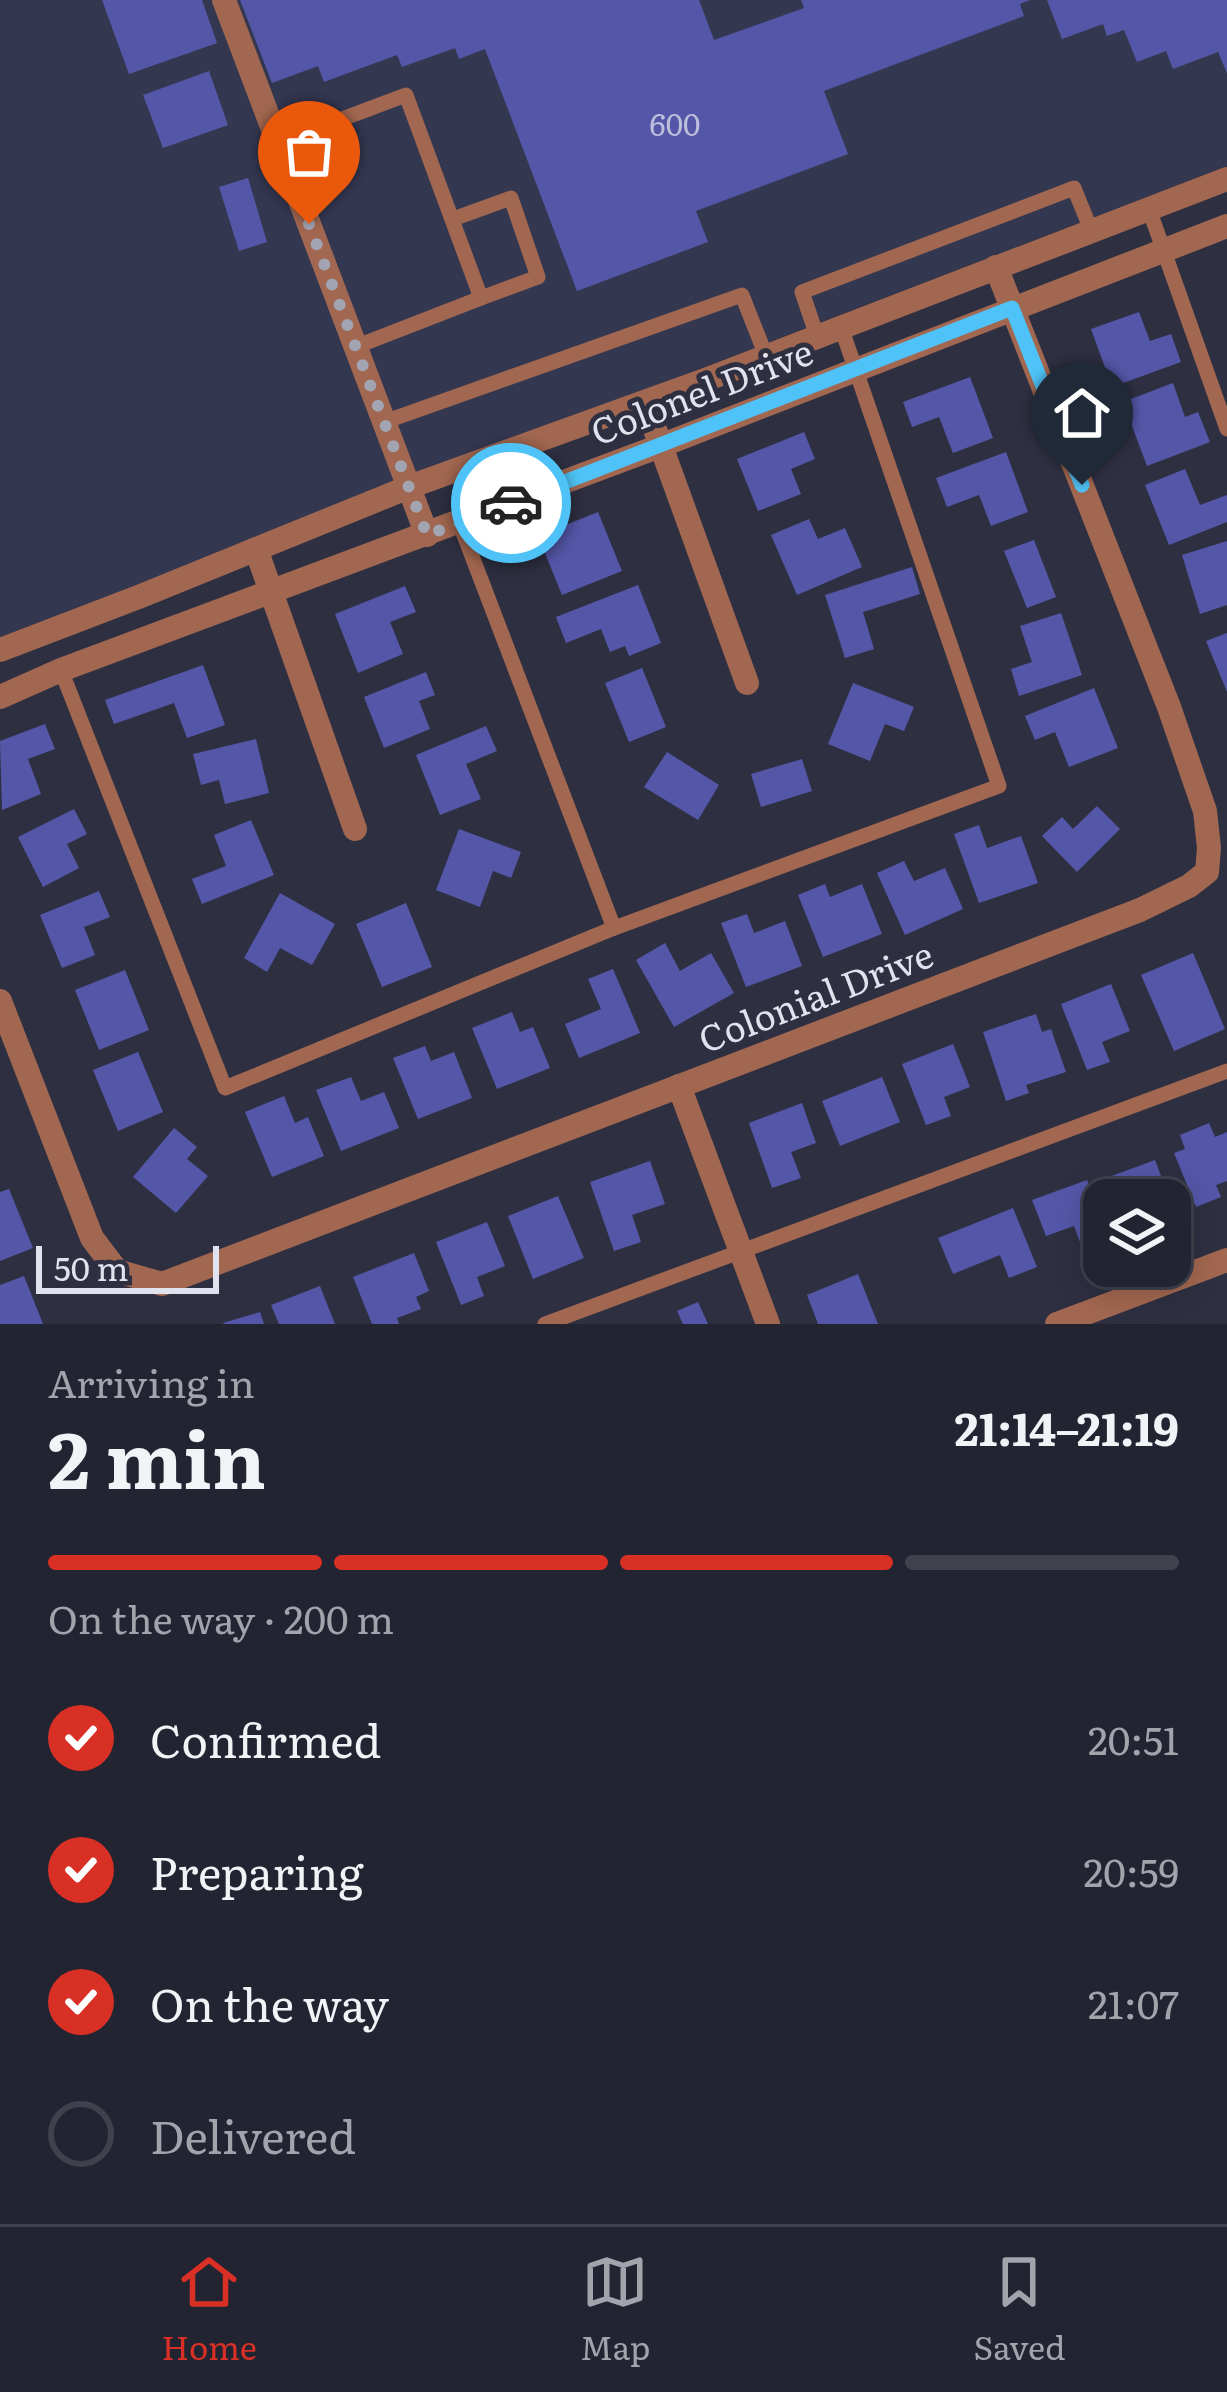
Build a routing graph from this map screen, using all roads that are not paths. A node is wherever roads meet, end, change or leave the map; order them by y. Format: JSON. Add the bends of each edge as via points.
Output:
{"nodes":[{"id":1,"x":224,"y":0,"type":"edge"},
{"id":2,"x":278,"y":143,"type":"junction"},
{"id":3,"x":1227,"y":179,"type":"edge"},
{"id":4,"x":1149,"y":208,"type":"junction"},
{"id":5,"x":453,"y":219,"type":"junction"},
{"id":6,"x":1227,"y":226,"type":"edge"},
{"id":7,"x":1091,"y":230,"type":"junction"},
{"id":8,"x":1164,"y":250,"type":"junction"},
{"id":9,"x":996,"y":267,"type":"junction"},
{"id":10,"x":481,"y":298,"type":"junction"},
{"id":11,"x":1012,"y":308,"type":"junction"},
{"id":12,"x":829,"y":331,"type":"junction"},
{"id":13,"x":356,"y":347,"type":"junction"},
{"id":14,"x":766,"y":356,"type":"junction"},
{"id":15,"x":857,"y":368,"type":"junction"},
{"id":16,"x":645,"y":402,"type":"junction"},
{"id":17,"x":384,"y":422,"type":"junction"},
{"id":18,"x":1227,"y":429,"type":"edge"},
{"id":19,"x":660,"y":446,"type":"junction"},
{"id":20,"x":409,"y":487,"type":"junction"},
{"id":21,"x":459,"y":523,"type":"junction"},
{"id":22,"x":427,"y":535,"type":"junction"},
{"id":23,"x":256,"y":549,"type":"junction"},
{"id":24,"x":272,"y":591,"type":"junction"},
{"id":25,"x":0,"y":650,"type":"edge"},
{"id":26,"x":61,"y":670,"type":"junction"},
{"id":27,"x":747,"y":683,"type":"dead end"},
{"id":28,"x":0,"y":698,"type":"edge"},
{"id":29,"x":355,"y":829,"type":"dead end"},
{"id":30,"x":614,"y":928,"type":"junction"},
{"id":31,"x":0,"y":1001,"type":"edge"},
{"id":32,"x":1227,"y":1071,"type":"edge"},
{"id":33,"x":679,"y":1086,"type":"junction"},
{"id":34,"x":740,"y":1253,"type":"junction"},
{"id":35,"x":1227,"y":1260,"type":"edge"},
{"id":36,"x":545,"y":1324,"type":"edge"},
{"id":37,"x":768,"y":1324,"type":"edge"},
{"id":38,"x":1057,"y":1324,"type":"edge"}],
"edges":[{"from":1,"to":2,"type":"street"},
{"from":2,"to":5,"type":"lane","via":[[406,95]]},
{"from":2,"to":13,"type":"street"},
{"from":3,"to":4,"type":"street","name":"Colonel Drive"},
{"from":4,"to":7,"type":"street","name":"Colonel Drive"},
{"from":4,"to":8,"type":"lane"},
{"from":5,"to":10,"type":"lane"},
{"from":5,"to":10,"type":"lane","via":[[511,198],[538,277]]},
{"from":6,"to":8,"type":"street","name":"Colonel Drive"},
{"from":7,"to":9,"type":"street","name":"Colonel Drive"},
{"from":7,"to":12,"type":"lane","via":[[1074,188],[802,292]]},
{"from":8,"to":11,"type":"street","name":"Colonel Drive"},
{"from":8,"to":18,"type":"lane"},
{"from":9,"to":11,"type":"street","name":"Colonial Drive"},
{"from":9,"to":12,"type":"street","name":"Colonel Drive"},
{"from":10,"to":13,"type":"lane"},
{"from":11,"to":15,"type":"street","name":"Colonel Drive"},
{"from":11,"to":33,"type":"street","name":"Colonial Drive","via":[[1169,707],[1204,811],[1208,872],[1140,910]]},
{"from":12,"to":14,"type":"street","name":"Colonel Drive"},
{"from":12,"to":15,"type":"lane"},
{"from":13,"to":17,"type":"street"},
{"from":14,"to":16,"type":"street","name":"Colonel Drive"},
{"from":14,"to":17,"type":"lane","via":[[742,295]]},
{"from":15,"to":19,"type":"street","name":"Colonel Drive"},
{"from":15,"to":30,"type":"lane","via":[[999,786]]},
{"from":16,"to":19,"type":"street"},
{"from":16,"to":20,"type":"street","name":"Colonel Drive"},
{"from":17,"to":20,"type":"street"},
{"from":19,"to":21,"type":"street","name":"Colonel Drive"},
{"from":19,"to":27,"type":"street"},
{"from":20,"to":22,"type":"street"},
{"from":20,"to":23,"type":"street","name":"Colonel Drive"},
{"from":21,"to":22,"type":"street","name":"Colonel Drive"},
{"from":21,"to":30,"type":"lane"},
{"from":22,"to":24,"type":"street","name":"Colonel Drive"},
{"from":23,"to":24,"type":"street"},
{"from":23,"to":25,"type":"street","name":"Colonel Drive"},
{"from":24,"to":26,"type":"street","name":"Colonel Drive"},
{"from":24,"to":29,"type":"street"},
{"from":26,"to":28,"type":"street","name":"Colonel Drive"},
{"from":26,"to":30,"type":"lane","via":[[225,1088]]},
{"from":31,"to":33,"type":"street","name":"Colonial Drive","via":[[92,1238],[117,1271],[162,1284]]},
{"from":32,"to":34,"type":"lane"},
{"from":33,"to":34,"type":"street"},
{"from":34,"to":36,"type":"lane"},
{"from":34,"to":37,"type":"street"},
{"from":35,"to":38,"type":"street"}]}
